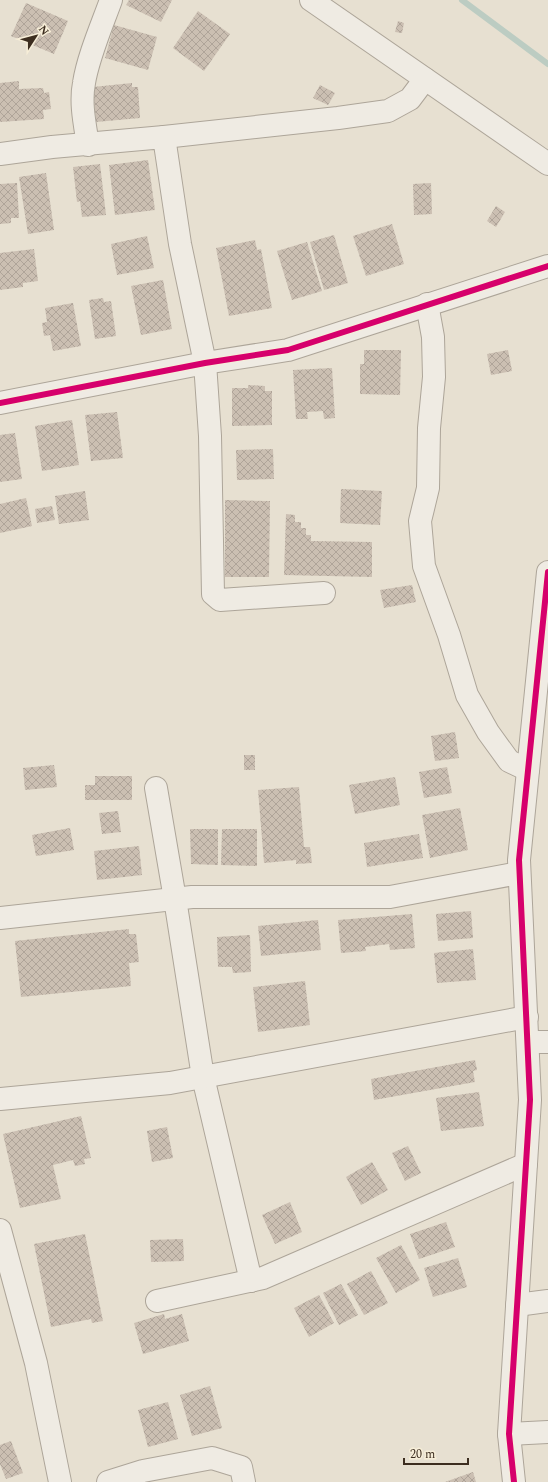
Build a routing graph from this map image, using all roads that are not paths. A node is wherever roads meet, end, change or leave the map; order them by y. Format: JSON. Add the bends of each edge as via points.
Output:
{"nodes":[{"id":1,"x":111,"y":0,"type":"edge"},
{"id":2,"x":311,"y":0,"type":"edge"},
{"id":3,"x":425,"y":79,"type":"junction"},
{"id":4,"x":164,"y":137,"type":"junction"},
{"id":5,"x":88,"y":145,"type":"junction"},
{"id":6,"x":0,"y":154,"type":"edge"},
{"id":7,"x":548,"y":164,"type":"edge"},
{"id":8,"x":548,"y":266,"type":"edge"},
{"id":9,"x":427,"y":304,"type":"junction"},
{"id":10,"x":205,"y":363,"type":"junction"},
{"id":11,"x":0,"y":403,"type":"edge"},
{"id":12,"x":548,"y":572,"type":"edge"},
{"id":13,"x":324,"y":593,"type":"dead end"},
{"id":14,"x":528,"y":770,"type":"junction"},
{"id":15,"x":156,"y":788,"type":"dead end"},
{"id":16,"x":519,"y":872,"type":"junction"},
{"id":17,"x":175,"y":899,"type":"junction"},
{"id":18,"x":0,"y":918,"type":"edge"},
{"id":19,"x":526,"y":1017,"type":"junction"},
{"id":20,"x":538,"y":1042,"type":"edge"},
{"id":21,"x":203,"y":1077,"type":"junction"},
{"id":22,"x":0,"y":1099,"type":"edge"},
{"id":23,"x":526,"y":1164,"type":"junction"},
{"id":24,"x":0,"y":1230,"type":"edge"},
{"id":25,"x":251,"y":1281,"type":"junction"},
{"id":26,"x":157,"y":1301,"type":"dead end"},
{"id":27,"x":548,"y":1301,"type":"edge"},
{"id":28,"x":517,"y":1305,"type":"junction"},
{"id":29,"x":548,"y":1432,"type":"edge"},
{"id":30,"x":508,"y":1434,"type":"junction"},
{"id":31,"x":60,"y":1482,"type":"edge"},
{"id":32,"x":108,"y":1482,"type":"edge"},
{"id":33,"x":244,"y":1482,"type":"edge"},
{"id":34,"x":514,"y":1482,"type":"edge"}],
"edges":[{"from":1,"to":5,"type":"street","via":[[84,83],[84,117]]},
{"from":2,"to":3,"type":"street"},
{"from":3,"to":4,"type":"street","via":[[410,99],[388,111]]},
{"from":3,"to":7,"type":"street"},
{"from":4,"to":5,"type":"street"},
{"from":4,"to":10,"type":"street","via":[[180,244]]},
{"from":5,"to":6,"type":"street"},
{"from":8,"to":9,"type":"street"},
{"from":9,"to":10,"type":"street","via":[[288,350]]},
{"from":9,"to":14,"type":"street","via":[[433,337],[434,377],[429,428],[428,488],[420,521],[424,566],[467,695],[488,732],[509,760]]},
{"from":10,"to":11,"type":"street"},
{"from":10,"to":13,"type":"street","via":[[210,436],[213,594],[220,600]]},
{"from":12,"to":14,"type":"street"},
{"from":14,"to":16,"type":"street"},
{"from":15,"to":17,"type":"street"},
{"from":16,"to":17,"type":"street","via":[[390,898]]},
{"from":16,"to":19,"type":"street"},
{"from":17,"to":18,"type":"street"},
{"from":17,"to":21,"type":"street"},
{"from":19,"to":20,"type":"street"},
{"from":19,"to":21,"type":"street"},
{"from":20,"to":23,"type":"street","via":[[530,1100]]},
{"from":21,"to":22,"type":"street","via":[[170,1083]]},
{"from":21,"to":25,"type":"street"},
{"from":23,"to":25,"type":"street","via":[[300,1263]]},
{"from":23,"to":28,"type":"street"},
{"from":24,"to":31,"type":"street","via":[[36,1363]]},
{"from":25,"to":26,"type":"street"},
{"from":27,"to":28,"type":"street"},
{"from":28,"to":30,"type":"street"},
{"from":29,"to":30,"type":"street"},
{"from":30,"to":34,"type":"street"},
{"from":32,"to":33,"type":"street","via":[[143,1471],[212,1458],[241,1467]]}]}
